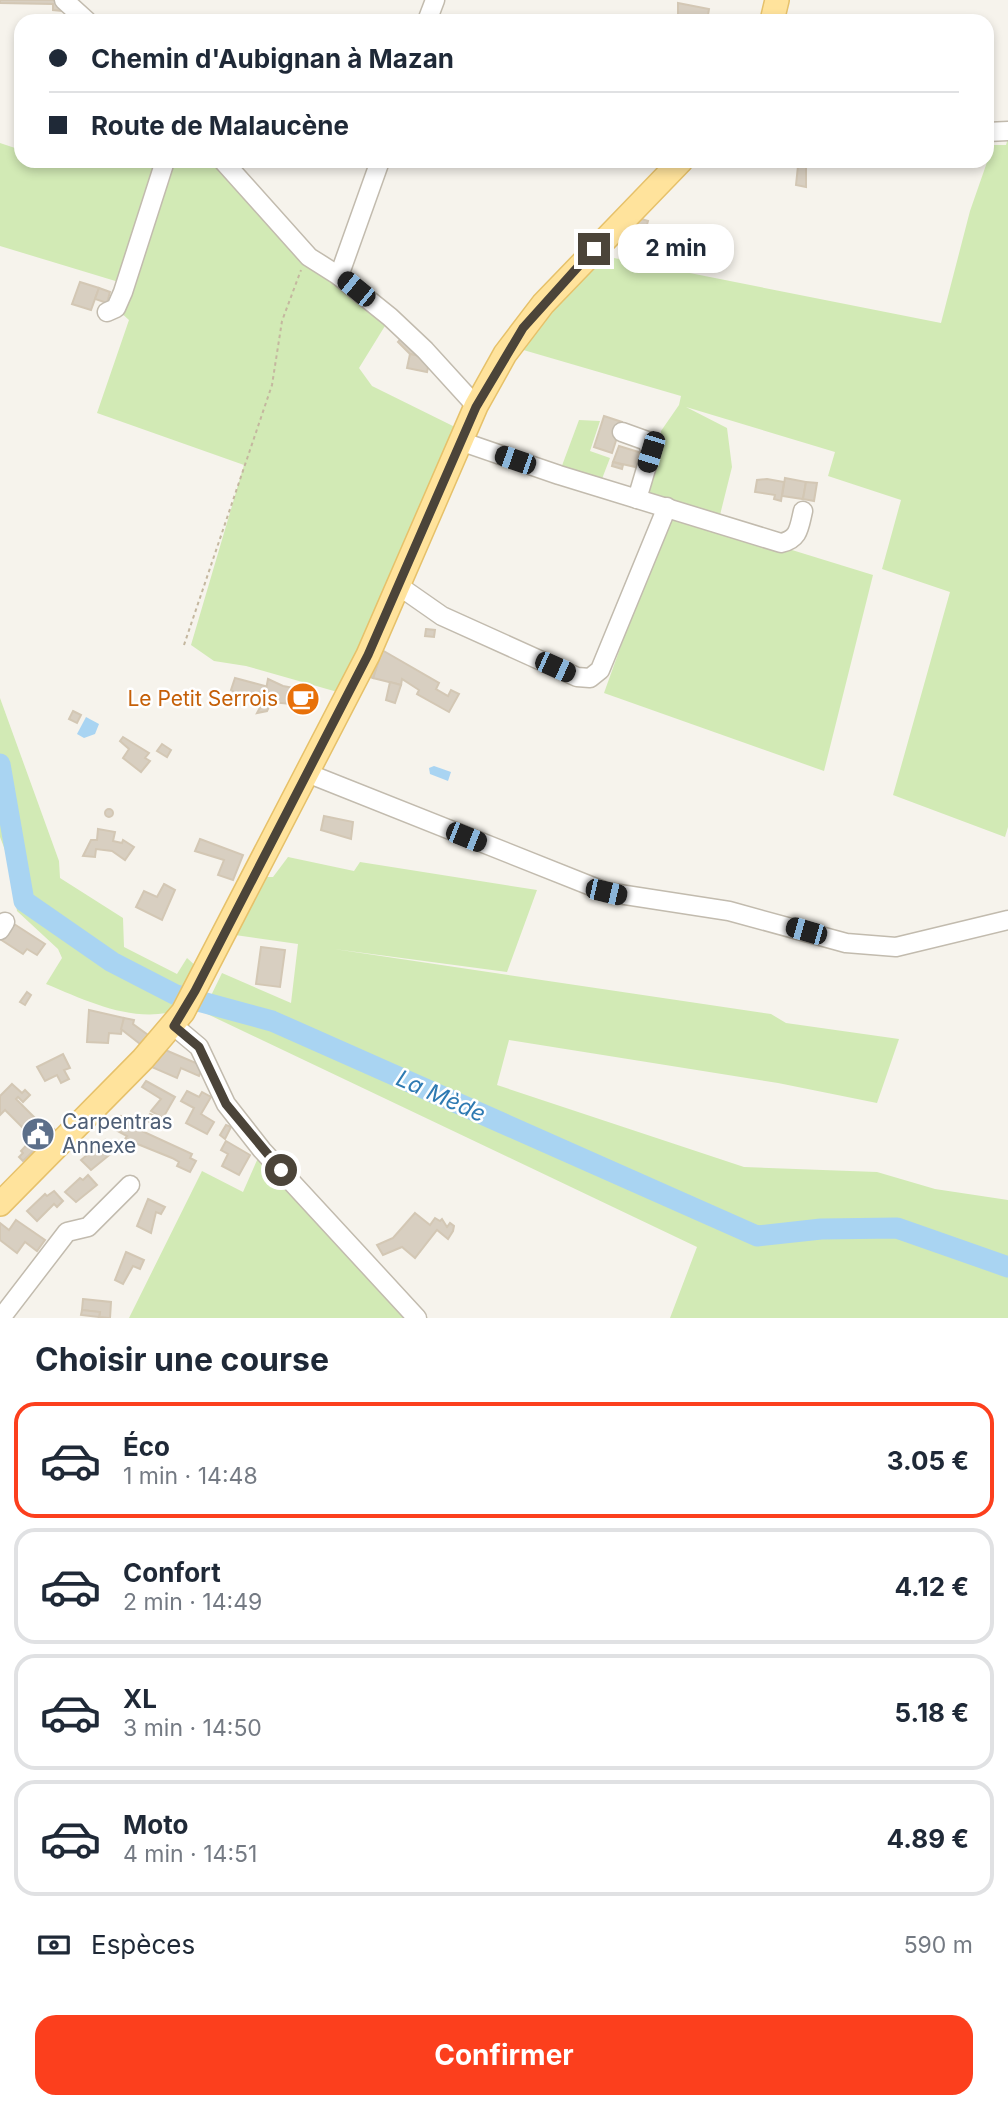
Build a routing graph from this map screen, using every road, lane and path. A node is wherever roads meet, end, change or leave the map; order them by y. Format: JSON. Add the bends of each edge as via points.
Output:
{"nodes":[{"id":1,"x":64,"y":0,"type":"edge"},
{"id":2,"x":79,"y":14,"type":"edge"},
{"id":3,"x":163,"y":168,"type":"edge"},
{"id":4,"x":229,"y":168,"type":"edge"},
{"id":5,"x":377,"y":168,"type":"edge"},
{"id":6,"x":674,"y":168,"type":"edge"},
{"id":7,"x":309,"y":257,"type":"junction"},
{"id":8,"x":338,"y":276,"type":"junction"},
{"id":9,"x":107,"y":312,"type":"dead end"},
{"id":10,"x":476,"y":407,"type":"junction"},
{"id":11,"x":622,"y":432,"type":"dead end"},
{"id":12,"x":460,"y":441,"type":"junction"},
{"id":13,"x":637,"y":499,"type":"junction"},
{"id":14,"x":667,"y":507,"type":"junction"},
{"id":15,"x":803,"y":511,"type":"dead end"},
{"id":16,"x":399,"y":586,"type":"junction"},
{"id":17,"x":184,"y":645,"type":"dead end"},
{"id":18,"x":307,"y":773,"type":"junction"},
{"id":19,"x":1008,"y":920,"type":"edge"},
{"id":20,"x":179,"y":1019,"type":"junction"},
{"id":21,"x":130,"y":1185,"type":"dead end"},
{"id":22,"x":0,"y":1203,"type":"edge"},
{"id":23,"x":1,"y":1318,"type":"edge"},
{"id":24,"x":417,"y":1318,"type":"edge"}],
"edges":[{"from":1,"to":2,"type":"street"},
{"from":3,"to":9,"type":"street","via":[[124,292],[116,308]]},
{"from":4,"to":7,"type":"street"},
{"from":5,"to":8,"type":"street"},
{"from":6,"to":10,"type":"main road","via":[[543,304],[505,354]]},
{"from":7,"to":8,"type":"street"},
{"from":7,"to":17,"type":"path","via":[[282,321],[272,385]]},
{"from":8,"to":10,"type":"street","via":[[425,349]]},
{"from":10,"to":12,"type":"main road"},
{"from":11,"to":13,"type":"street","via":[[647,441],[651,452]]},
{"from":12,"to":13,"type":"street"},
{"from":12,"to":16,"type":"main road"},
{"from":13,"to":14,"type":"street"},
{"from":14,"to":15,"type":"street","via":[[780,543],[792,541]]},
{"from":14,"to":16,"type":"street","via":[[600,670],[590,678],[577,677],[442,616]]},
{"from":16,"to":18,"type":"main road"},
{"from":18,"to":19,"type":"street","via":[[606,892],[729,911],[846,943],[896,947]]},
{"from":18,"to":20,"type":"main road"},
{"from":20,"to":22,"type":"main road"},
{"from":20,"to":24,"type":"street","via":[[199,1047],[226,1104],[262,1150]]},
{"from":21,"to":23,"type":"street","via":[[88,1227],[67,1232]]}]}
